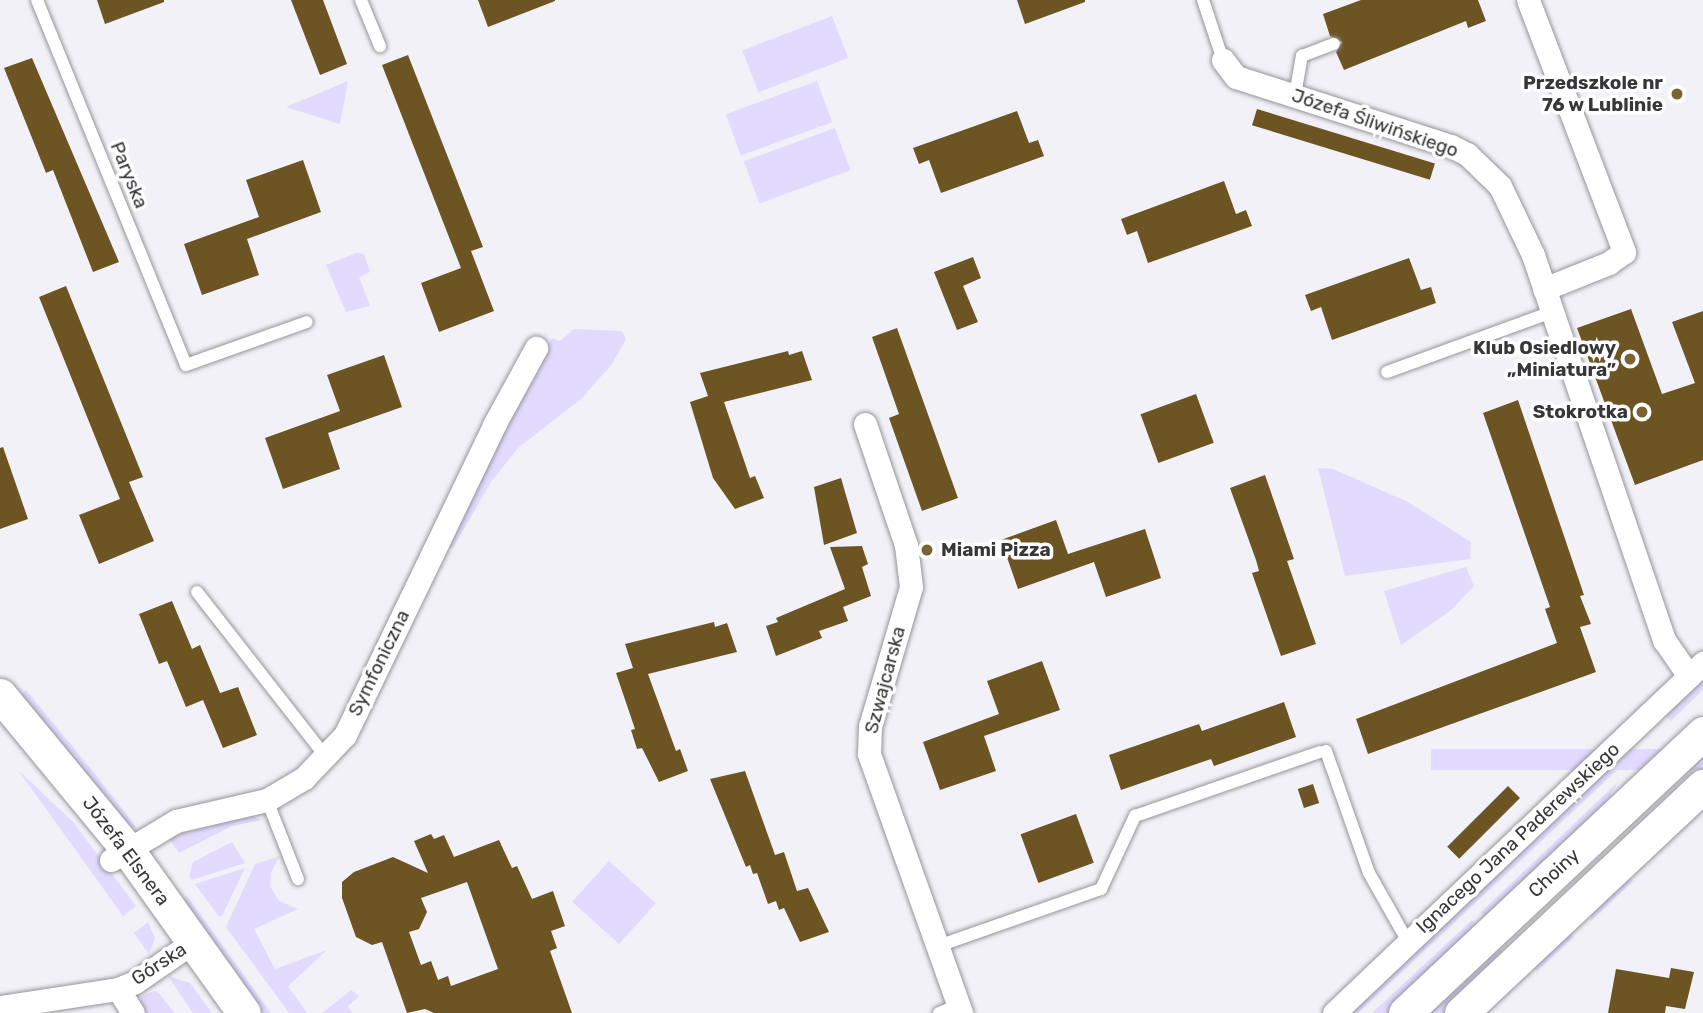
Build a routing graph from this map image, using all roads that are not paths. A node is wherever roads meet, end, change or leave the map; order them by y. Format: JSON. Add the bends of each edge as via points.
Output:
{"nodes":[{"id":1,"x":37,"y":0,"type":"edge"},
{"id":2,"x":361,"y":0,"type":"edge"},
{"id":3,"x":1203,"y":0,"type":"edge"},
{"id":4,"x":1528,"y":0,"type":"edge"},
{"id":5,"x":1334,"y":44,"type":"dead end"},
{"id":6,"x":380,"y":46,"type":"dead end"},
{"id":7,"x":1223,"y":60,"type":"joint"},
{"id":8,"x":1295,"y":95,"type":"junction"},
{"id":9,"x":1544,"y":289,"type":"junction"},
{"id":10,"x":1552,"y":312,"type":"junction"},
{"id":11,"x":307,"y":322,"type":"dead end"},
{"id":12,"x":536,"y":348,"type":"dead end"},
{"id":13,"x":1387,"y":372,"type":"dead end"},
{"id":14,"x":865,"y":424,"type":"dead end"},
{"id":15,"x":197,"y":592,"type":"dead end"},
{"id":16,"x":1696,"y":670,"type":"edge"},
{"id":17,"x":0,"y":695,"type":"edge"},
{"id":18,"x":0,"y":724,"type":"edge"},
{"id":19,"x":1703,"y":733,"type":"edge"},
{"id":20,"x":326,"y":757,"type":"junction"},
{"id":21,"x":1703,"y":786,"type":"edge"},
{"id":22,"x":267,"y":800,"type":"junction"},
{"id":23,"x":119,"y":855,"type":"junction"},
{"id":24,"x":298,"y":879,"type":"dead end"},
{"id":25,"x":1408,"y":942,"type":"junction"},
{"id":26,"x":938,"y":946,"type":"junction"},
{"id":27,"x":186,"y":947,"type":"junction"},
{"id":28,"x":118,"y":989,"type":"junction"},
{"id":29,"x":0,"y":1007,"type":"edge"},
{"id":30,"x":953,"y":1011,"type":"edge"},
{"id":31,"x":133,"y":1013,"type":"edge"},
{"id":32,"x":220,"y":1013,"type":"edge"},
{"id":33,"x":244,"y":1013,"type":"edge"},
{"id":34,"x":1334,"y":1013,"type":"edge"},
{"id":35,"x":1405,"y":1013,"type":"edge"},
{"id":36,"x":1461,"y":1013,"type":"edge"}],
"edges":[{"from":1,"to":11,"type":"lane","name":"Paryska","via":[[186,365]]},
{"from":2,"to":6,"type":"lane"},
{"from":3,"to":7,"type":"lane"},
{"from":4,"to":9,"type":"street","via":[[1624,252],[1609,264]]},
{"from":5,"to":8,"type":"lane","via":[[1302,55]]},
{"from":7,"to":8,"type":"street","name":"Józefa Śliwińskiego","via":[[1236,77]]},
{"from":8,"to":9,"type":"street","name":"Józefa Śliwińskiego","via":[[1467,154],[1492,175],[1509,199]]},
{"from":9,"to":10,"type":"street","name":"Józefa Śliwińskiego"},
{"from":10,"to":13,"type":"lane"},
{"from":10,"to":16,"type":"street","name":"Józefa Śliwińskiego","via":[[1664,640]]},
{"from":12,"to":20,"type":"street","name":"Symfoniczna","via":[[494,425],[345,735]]},
{"from":14,"to":26,"type":"street","name":"Szwajcarska","via":[[906,545],[911,587],[870,726],[869,754]]},
{"from":15,"to":20,"type":"lane"},
{"from":16,"to":25,"type":"street","name":"Ignacego Jana Paderewskiego"},
{"from":17,"to":23,"type":"street","name":"Józefa Elsnera"},
{"from":18,"to":23,"type":"street","name":"Józefa Elsnera"},
{"from":19,"to":35,"type":"street","name":"Choiny"},
{"from":20,"to":22,"type":"street","name":"Symfoniczna","via":[[304,778]]},
{"from":21,"to":36,"type":"street","name":"Choiny"},
{"from":22,"to":23,"type":"street","name":"Symfoniczna","via":[[176,821]]},
{"from":22,"to":24,"type":"lane"},
{"from":23,"to":27,"type":"street","name":"Józefa Elsnera"},
{"from":25,"to":26,"type":"lane","via":[[1368,873],[1323,752],[1135,816],[1101,889]]},
{"from":25,"to":34,"type":"street","name":"Ignacego Jana Paderewskiego"},
{"from":26,"to":30,"type":"street","name":"Szwajcarska"},
{"from":27,"to":28,"type":"street","name":"Górska"},
{"from":27,"to":32,"type":"street","name":"Józefa Elsnera"},
{"from":27,"to":33,"type":"street","name":"Józefa Elsnera"},
{"from":28,"to":29,"type":"street","name":"Górska"},
{"from":28,"to":31,"type":"street"}]}
